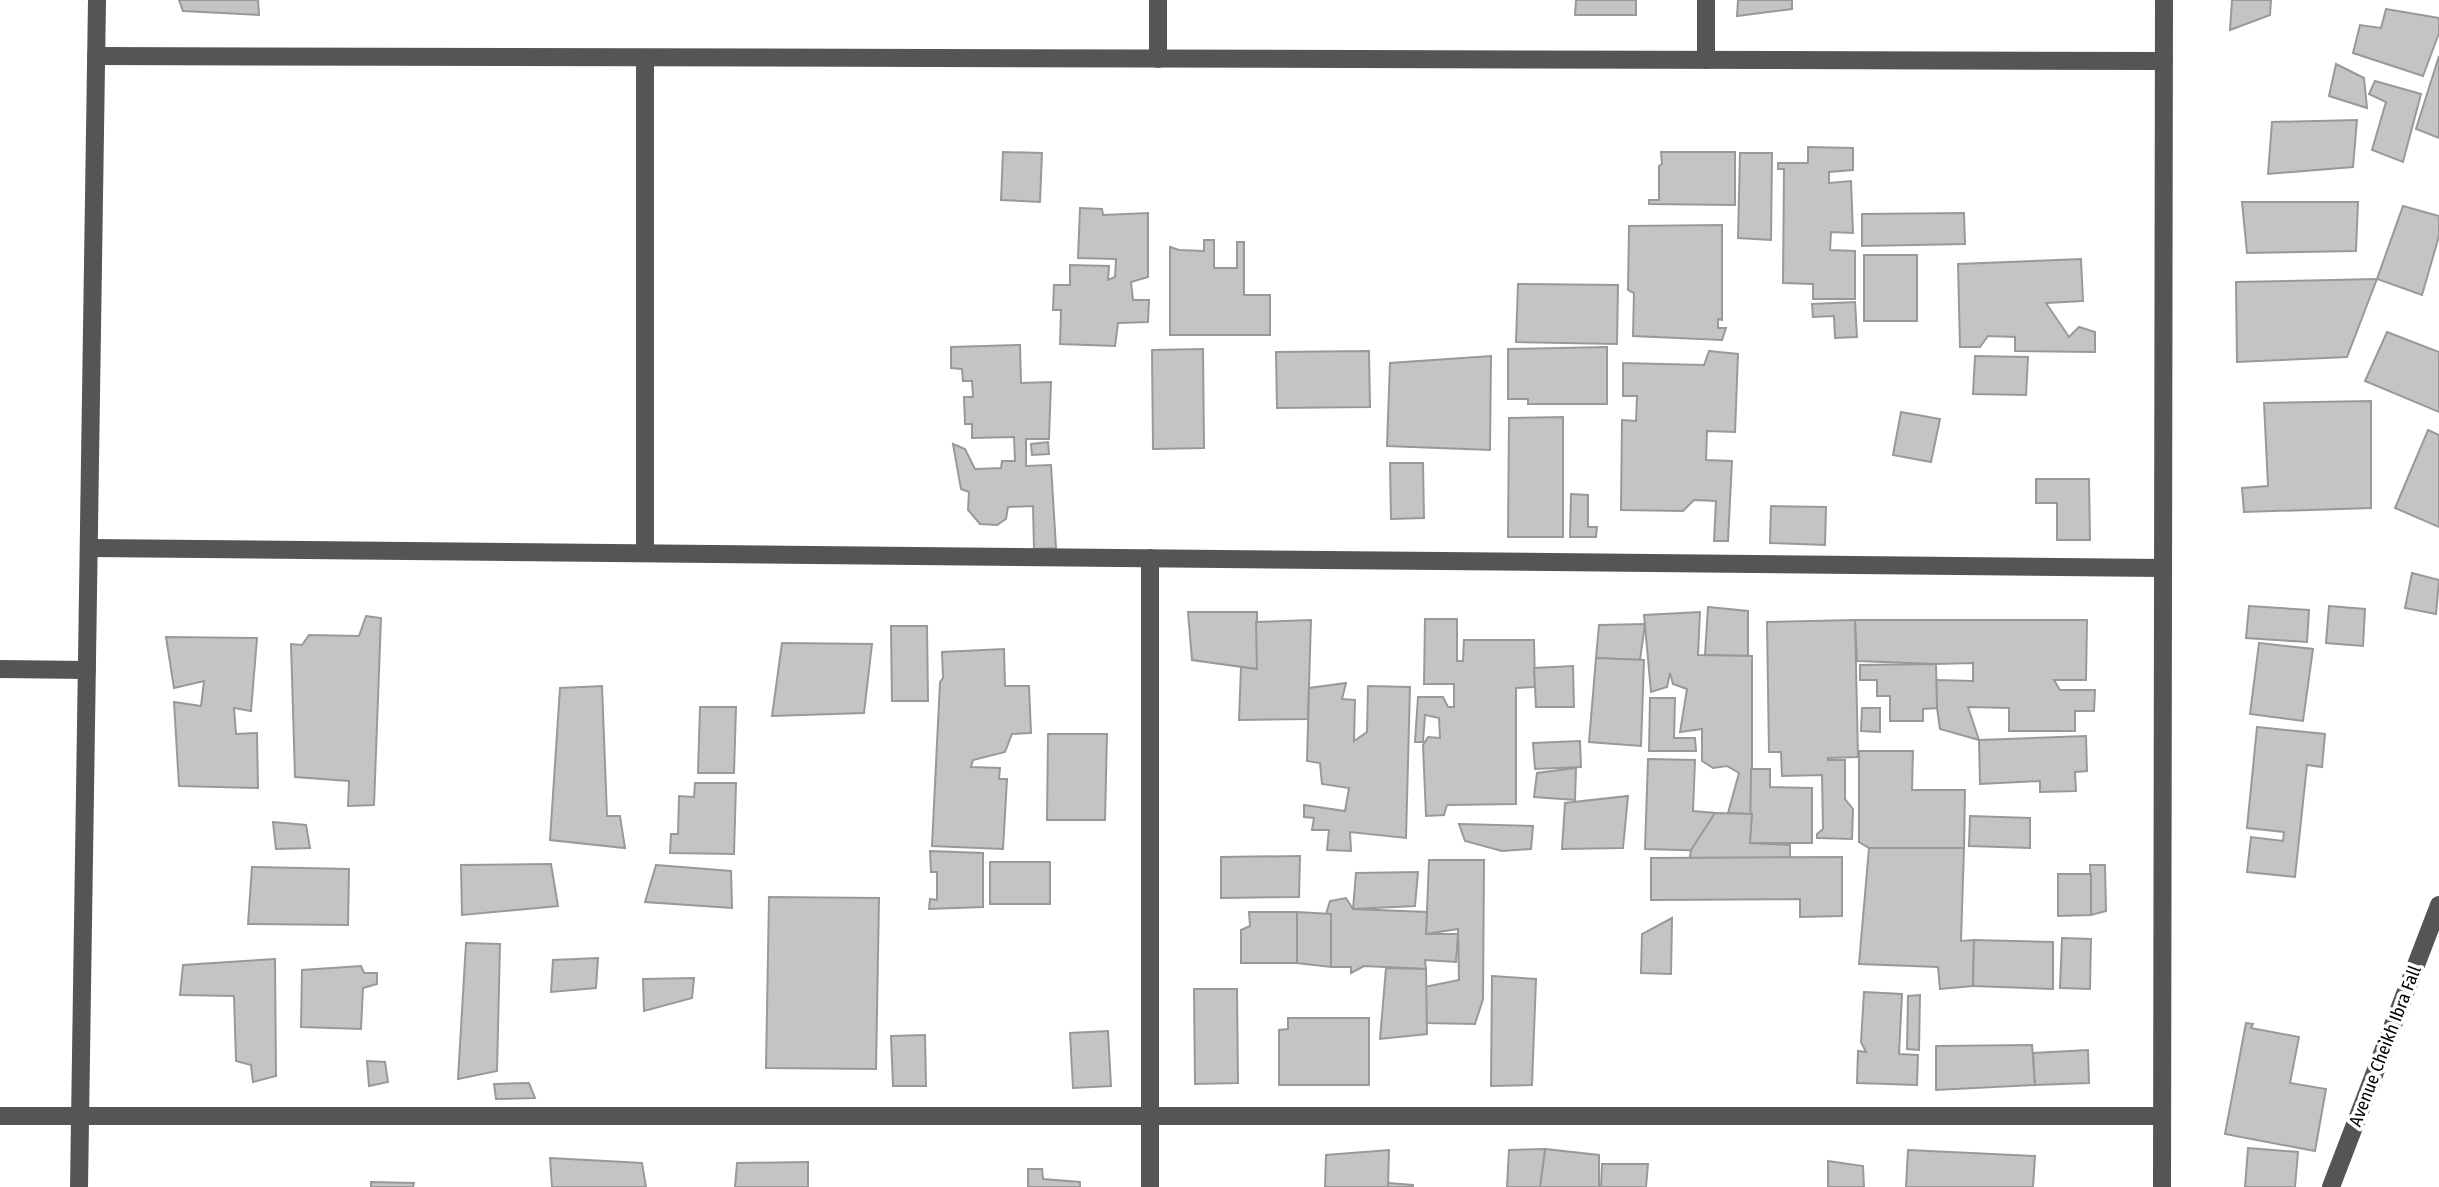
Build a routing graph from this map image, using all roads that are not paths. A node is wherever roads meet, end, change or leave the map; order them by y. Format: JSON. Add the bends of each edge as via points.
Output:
{"nodes":[{"id":1,"x":97,"y":0,"type":"edge"},
{"id":2,"x":1158,"y":0,"type":"edge"},
{"id":3,"x":1706,"y":0,"type":"edge"},
{"id":4,"x":2164,"y":0,"type":"edge"},
{"id":5,"x":96,"y":56,"type":"junction"},
{"id":6,"x":645,"y":58,"type":"junction"},
{"id":7,"x":1158,"y":59,"type":"junction"},
{"id":8,"x":1706,"y":60,"type":"junction"},
{"id":9,"x":2164,"y":61,"type":"junction"},
{"id":10,"x":89,"y":548,"type":"junction"},
{"id":11,"x":645,"y":553,"type":"junction"},
{"id":12,"x":1150,"y":558,"type":"junction"},
{"id":13,"x":2163,"y":568,"type":"junction"},
{"id":14,"x":0,"y":669,"type":"edge"},
{"id":15,"x":87,"y":670,"type":"junction"},
{"id":16,"x":2439,"y":905,"type":"edge"},
{"id":17,"x":0,"y":1116,"type":"edge"},
{"id":18,"x":80,"y":1116,"type":"junction"},
{"id":19,"x":1150,"y":1116,"type":"junction"},
{"id":20,"x":2162,"y":1116,"type":"junction"},
{"id":21,"x":79,"y":1187,"type":"edge"},
{"id":22,"x":1150,"y":1187,"type":"edge"},
{"id":23,"x":2162,"y":1187,"type":"edge"},
{"id":24,"x":2330,"y":1187,"type":"edge"}],
"edges":[{"from":1,"to":5,"type":"street"},
{"from":2,"to":7,"type":"street"},
{"from":3,"to":8,"type":"street"},
{"from":4,"to":9,"type":"street"},
{"from":5,"to":6,"type":"street"},
{"from":5,"to":10,"type":"street"},
{"from":6,"to":7,"type":"street"},
{"from":6,"to":11,"type":"street"},
{"from":7,"to":8,"type":"street"},
{"from":8,"to":9,"type":"street"},
{"from":9,"to":13,"type":"street"},
{"from":10,"to":11,"type":"street"},
{"from":10,"to":15,"type":"street"},
{"from":11,"to":12,"type":"street"},
{"from":12,"to":13,"type":"street"},
{"from":12,"to":19,"type":"street"},
{"from":13,"to":20,"type":"street"},
{"from":14,"to":15,"type":"street"},
{"from":15,"to":18,"type":"street"},
{"from":16,"to":24,"type":"street","name":"Avenue Cheikh Ibra Fall"},
{"from":17,"to":18,"type":"street"},
{"from":18,"to":19,"type":"street"},
{"from":18,"to":21,"type":"street"},
{"from":19,"to":20,"type":"street"},
{"from":19,"to":22,"type":"street"},
{"from":20,"to":23,"type":"street"}]}
